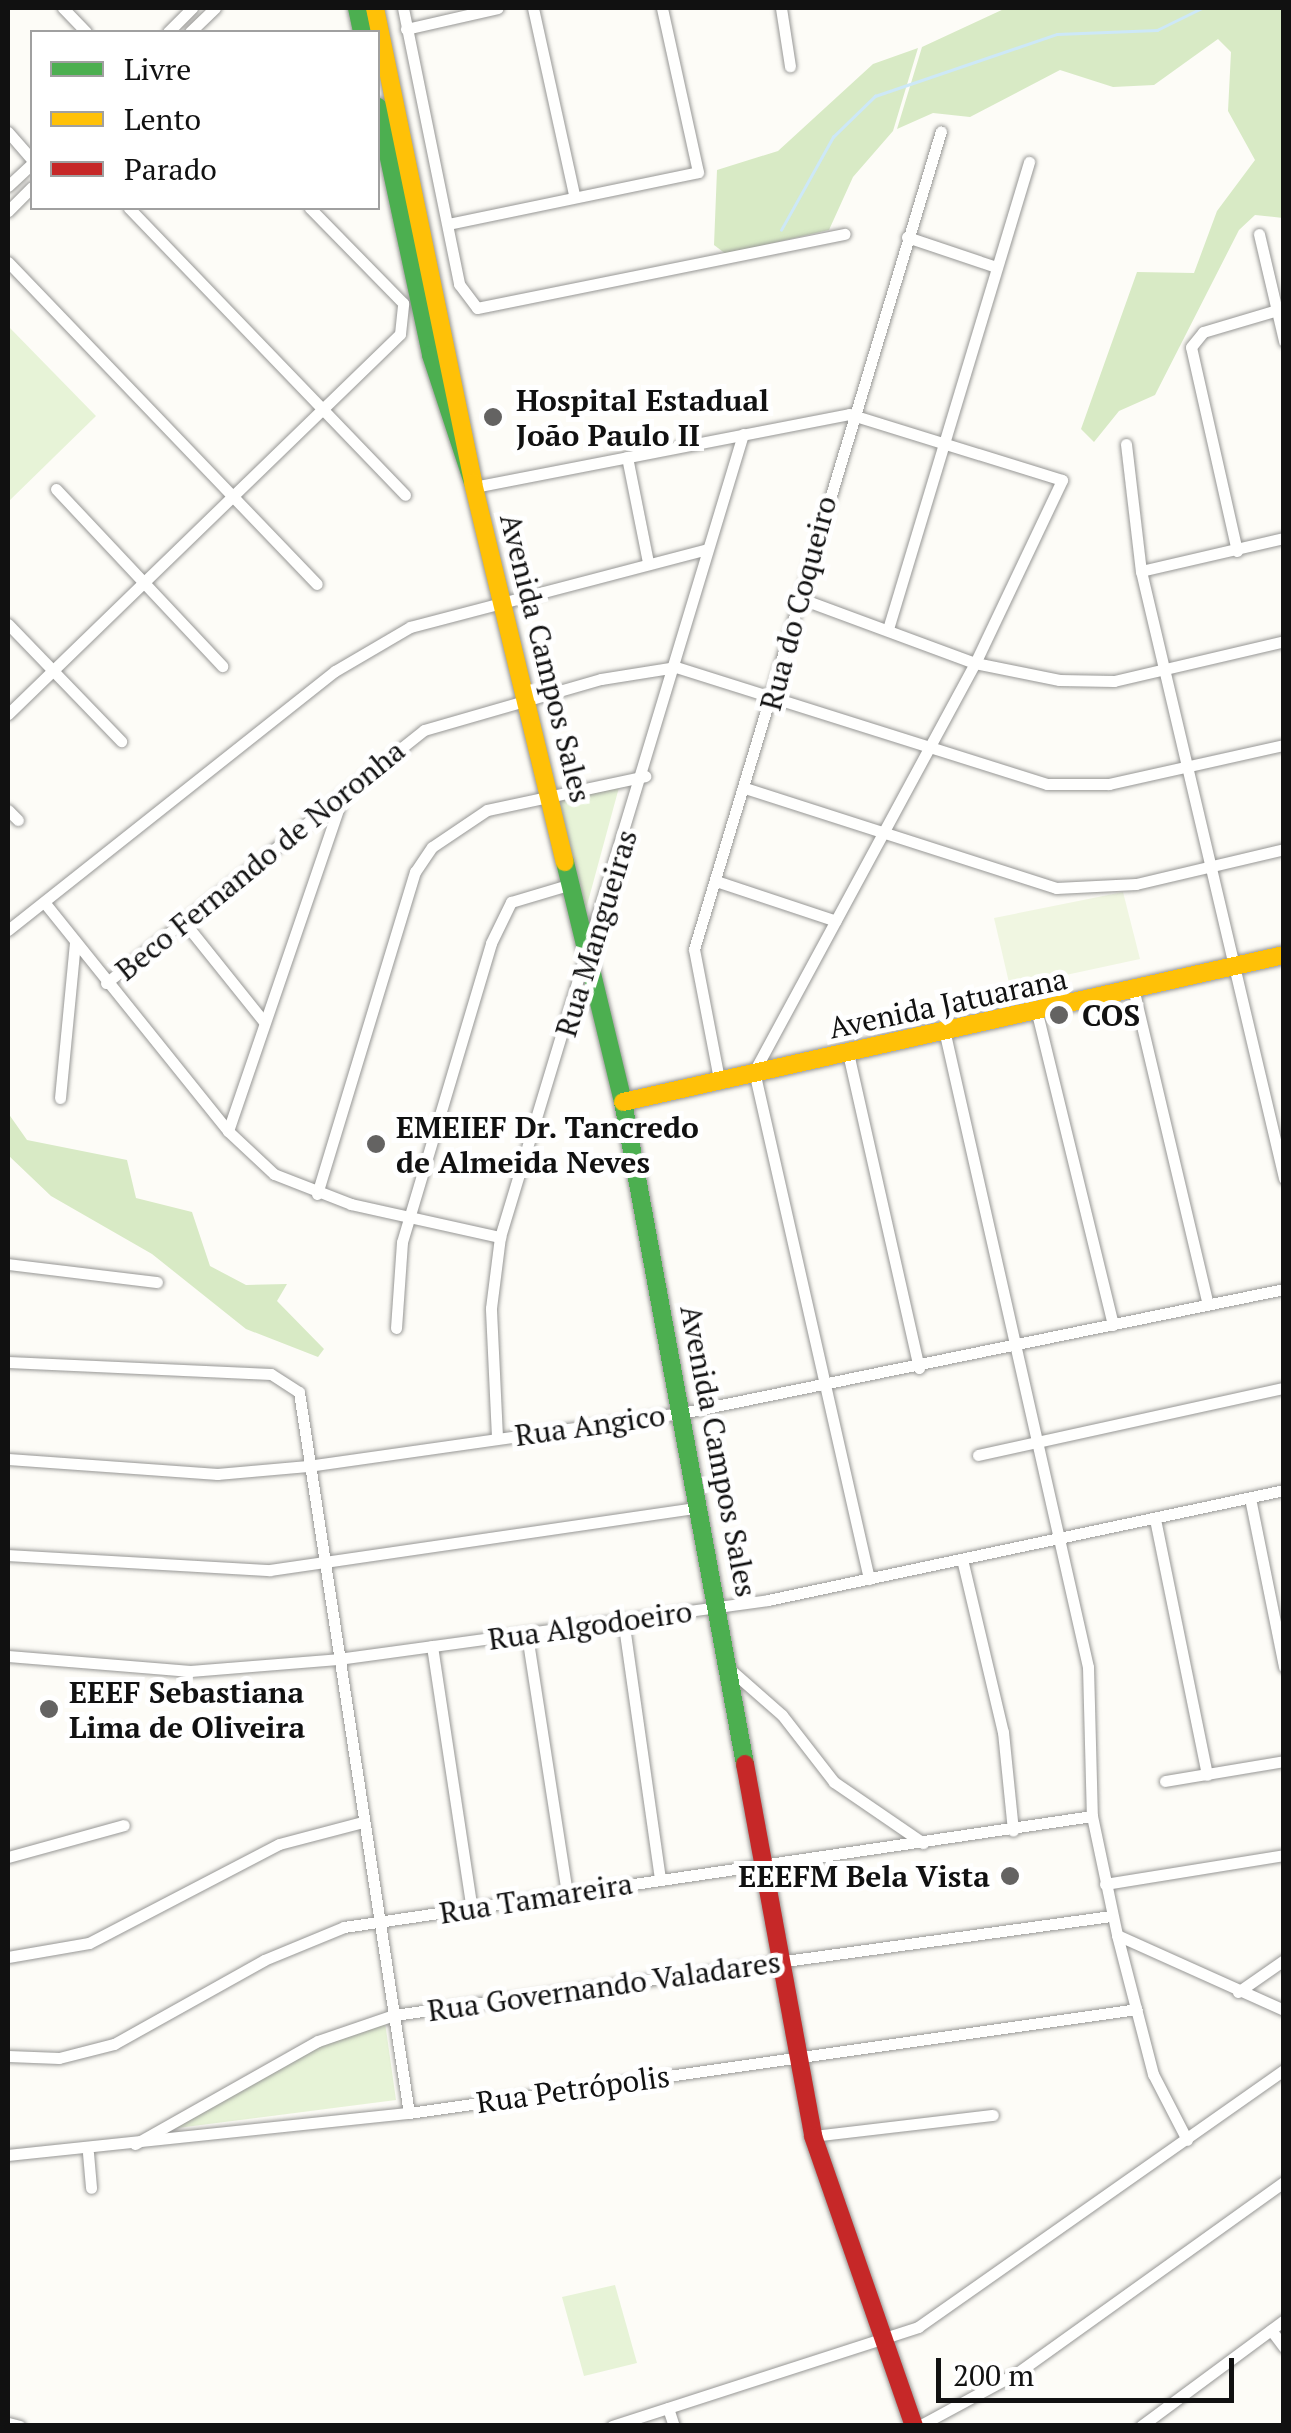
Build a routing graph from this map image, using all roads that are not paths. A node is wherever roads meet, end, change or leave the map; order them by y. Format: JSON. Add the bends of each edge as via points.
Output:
{"nodes":[{"id":1,"x":63,"y":8,"type":"edge"},
{"id":2,"x":192,"y":8,"type":"edge"},
{"id":3,"x":215,"y":8,"type":"edge"},
{"id":4,"x":403,"y":8,"type":"edge"},
{"id":5,"x":498,"y":8,"type":"edge"},
{"id":6,"x":533,"y":8,"type":"edge"},
{"id":7,"x":662,"y":8,"type":"edge"},
{"id":8,"x":781,"y":8,"type":"edge"},
{"id":9,"x":406,"y":29,"type":"junction"},
{"id":10,"x":84,"y":30,"type":"edge"},
{"id":11,"x":170,"y":30,"type":"edge"},
{"id":12,"x":192,"y":30,"type":"edge"},
{"id":13,"x":790,"y":66,"type":"dead end"},
{"id":14,"x":380,"y":82,"type":"edge"},
{"id":15,"x":380,"y":115,"type":"edge"},
{"id":16,"x":941,"y":131,"type":"dead end"},
{"id":17,"x":8,"y":132,"type":"edge"},
{"id":18,"x":30,"y":160,"type":"edge"},
{"id":19,"x":1029,"y":162,"type":"dead end"},
{"id":20,"x":30,"y":164,"type":"edge"},
{"id":21,"x":8,"y":186,"type":"edge"},
{"id":22,"x":30,"y":188,"type":"edge"},
{"id":23,"x":574,"y":196,"type":"junction"},
{"id":24,"x":131,"y":210,"type":"edge"},
{"id":25,"x":312,"y":210,"type":"edge"},
{"id":26,"x":8,"y":211,"type":"edge"},
{"id":27,"x":448,"y":224,"type":"junction"},
{"id":28,"x":845,"y":234,"type":"dead end"},
{"id":29,"x":1259,"y":234,"type":"dead end"},
{"id":30,"x":907,"y":236,"type":"junction"},
{"id":31,"x":8,"y":262,"type":"edge"},
{"id":32,"x":996,"y":266,"type":"junction"},
{"id":33,"x":1280,"y":309,"type":"edge"},
{"id":34,"x":433,"y":325,"type":"junction"},
{"id":35,"x":1284,"y":340,"type":"edge"},
{"id":36,"x":324,"y":408,"type":"junction"},
{"id":37,"x":849,"y":414,"type":"junction"},
{"id":38,"x":743,"y":434,"type":"junction"},
{"id":39,"x":1126,"y":444,"type":"dead end"},
{"id":40,"x":944,"y":445,"type":"junction"},
{"id":41,"x":628,"y":457,"type":"junction"},
{"id":42,"x":473,"y":485,"type":"junction"},
{"id":43,"x":56,"y":489,"type":"dead end"},
{"id":44,"x":405,"y":495,"type":"dead end"},
{"id":45,"x":233,"y":497,"type":"junction"},
{"id":46,"x":1284,"y":538,"type":"edge"},
{"id":47,"x":707,"y":549,"type":"junction"},
{"id":48,"x":1236,"y":551,"type":"junction"},
{"id":49,"x":648,"y":562,"type":"junction"},
{"id":50,"x":1141,"y":571,"type":"junction"},
{"id":51,"x":145,"y":582,"type":"junction"},
{"id":52,"x":317,"y":584,"type":"dead end"},
{"id":53,"x":503,"y":598,"type":"junction"},
{"id":54,"x":799,"y":598,"type":"junction"},
{"id":55,"x":8,"y":624,"type":"edge"},
{"id":56,"x":888,"y":629,"type":"junction"},
{"id":57,"x":1284,"y":641,"type":"edge"},
{"id":58,"x":976,"y":663,"type":"junction"},
{"id":59,"x":222,"y":666,"type":"dead end"},
{"id":60,"x":676,"y":668,"type":"junction"},
{"id":61,"x":1164,"y":670,"type":"junction"},
{"id":62,"x":52,"y":672,"type":"junction"},
{"id":63,"x":531,"y":697,"type":"junction"},
{"id":64,"x":772,"y":698,"type":"junction"},
{"id":65,"x":8,"y":714,"type":"edge"},
{"id":66,"x":121,"y":740,"type":"dead end"},
{"id":67,"x":1284,"y":745,"type":"edge"},
{"id":68,"x":930,"y":749,"type":"junction"},
{"id":69,"x":1190,"y":765,"type":"junction"},
{"id":70,"x":644,"y":776,"type":"junction"},
{"id":71,"x":346,"y":788,"type":"junction"},
{"id":72,"x":746,"y":788,"type":"junction"},
{"id":73,"x":552,"y":792,"type":"junction"},
{"id":74,"x":8,"y":810,"type":"edge"},
{"id":75,"x":18,"y":820,"type":"dead end"},
{"id":76,"x":882,"y":835,"type":"junction"},
{"id":77,"x":1284,"y":849,"type":"edge"},
{"id":78,"x":1212,"y":866,"type":"junction"},
{"id":79,"x":716,"y":880,"type":"junction"},
{"id":80,"x":570,"y":884,"type":"junction"},
{"id":81,"x":44,"y":902,"type":"junction"},
{"id":82,"x":836,"y":920,"type":"junction"},
{"id":83,"x":184,"y":922,"type":"junction"},
{"id":84,"x":8,"y":930,"type":"edge"},
{"id":85,"x":76,"y":942,"type":"junction"},
{"id":86,"x":1284,"y":955,"type":"edge"},
{"id":87,"x":588,"y":959,"type":"junction"},
{"id":88,"x":1236,"y":966,"type":"junction"},
{"id":89,"x":106,"y":983,"type":"junction"},
{"id":90,"x":1134,"y":992,"type":"junction"},
{"id":91,"x":1037,"y":1013,"type":"junction"},
{"id":92,"x":264,"y":1022,"type":"junction"},
{"id":93,"x":944,"y":1034,"type":"junction"},
{"id":94,"x":848,"y":1053,"type":"junction"},
{"id":95,"x":754,"y":1071,"type":"junction"},
{"id":96,"x":719,"y":1079,"type":"junction"},
{"id":97,"x":60,"y":1098,"type":"dead end"},
{"id":98,"x":623,"y":1102,"type":"junction"},
{"id":99,"x":228,"y":1131,"type":"junction"},
{"id":100,"x":1284,"y":1178,"type":"edge"},
{"id":101,"x":318,"y":1194,"type":"junction"},
{"id":102,"x":408,"y":1218,"type":"junction"},
{"id":103,"x":500,"y":1237,"type":"junction"},
{"id":104,"x":8,"y":1264,"type":"edge"},
{"id":105,"x":157,"y":1282,"type":"dead end"},
{"id":106,"x":1284,"y":1290,"type":"edge"},
{"id":107,"x":1207,"y":1302,"type":"junction"},
{"id":108,"x":1113,"y":1325,"type":"junction"},
{"id":109,"x":396,"y":1328,"type":"dead end"},
{"id":110,"x":1015,"y":1348,"type":"junction"},
{"id":111,"x":8,"y":1362,"type":"edge"},
{"id":112,"x":919,"y":1368,"type":"junction"},
{"id":113,"x":824,"y":1387,"type":"junction"},
{"id":114,"x":1284,"y":1388,"type":"edge"},
{"id":115,"x":682,"y":1412,"type":"junction"},
{"id":116,"x":498,"y":1437,"type":"junction"},
{"id":117,"x":1038,"y":1442,"type":"junction"},
{"id":118,"x":978,"y":1455,"type":"dead end"},
{"id":119,"x":8,"y":1459,"type":"edge"},
{"id":120,"x":308,"y":1466,"type":"junction"},
{"id":121,"x":1284,"y":1490,"type":"edge"},
{"id":122,"x":1250,"y":1498,"type":"junction"},
{"id":123,"x":700,"y":1507,"type":"junction"},
{"id":124,"x":1156,"y":1519,"type":"junction"},
{"id":125,"x":1058,"y":1538,"type":"junction"},
{"id":126,"x":8,"y":1555,"type":"edge"},
{"id":127,"x":962,"y":1559,"type":"junction"},
{"id":128,"x":322,"y":1563,"type":"junction"},
{"id":129,"x":869,"y":1580,"type":"junction"},
{"id":130,"x":720,"y":1608,"type":"junction"},
{"id":131,"x":623,"y":1619,"type":"junction"},
{"id":132,"x":527,"y":1634,"type":"junction"},
{"id":133,"x":432,"y":1646,"type":"junction"},
{"id":134,"x":8,"y":1656,"type":"edge"},
{"id":135,"x":338,"y":1659,"type":"junction"},
{"id":136,"x":1284,"y":1667,"type":"edge"},
{"id":137,"x":734,"y":1672,"type":"junction"},
{"id":138,"x":1284,"y":1761,"type":"edge"},
{"id":139,"x":1206,"y":1775,"type":"junction"},
{"id":140,"x":1165,"y":1780,"type":"dead end"},
{"id":141,"x":1092,"y":1816,"type":"junction"},
{"id":142,"x":363,"y":1822,"type":"junction"},
{"id":143,"x":124,"y":1825,"type":"dead end"},
{"id":144,"x":1013,"y":1830,"type":"junction"},
{"id":145,"x":923,"y":1844,"type":"junction"},
{"id":146,"x":1284,"y":1855,"type":"edge"},
{"id":147,"x":8,"y":1857,"type":"edge"},
{"id":148,"x":765,"y":1868,"type":"junction"},
{"id":149,"x":660,"y":1879,"type":"junction"},
{"id":150,"x":1106,"y":1884,"type":"junction"},
{"id":151,"x":567,"y":1893,"type":"junction"},
{"id":152,"x":472,"y":1909,"type":"junction"},
{"id":153,"x":1111,"y":1916,"type":"junction"},
{"id":154,"x":384,"y":1921,"type":"junction"},
{"id":155,"x":1117,"y":1935,"type":"junction"},
{"id":156,"x":8,"y":1956,"type":"edge"},
{"id":157,"x":1284,"y":1960,"type":"edge"},
{"id":158,"x":782,"y":1962,"type":"junction"},
{"id":159,"x":1238,"y":1992,"type":"junction"},
{"id":160,"x":1137,"y":2009,"type":"junction"},
{"id":161,"x":1284,"y":2010,"type":"edge"},
{"id":162,"x":394,"y":2014,"type":"junction"},
{"id":163,"x":8,"y":2056,"type":"edge"},
{"id":164,"x":799,"y":2056,"type":"junction"},
{"id":165,"x":1284,"y":2070,"type":"edge"},
{"id":166,"x":409,"y":2113,"type":"junction"},
{"id":167,"x":993,"y":2115,"type":"dead end"},
{"id":168,"x":813,"y":2136,"type":"junction"},
{"id":169,"x":1187,"y":2140,"type":"junction"},
{"id":170,"x":126,"y":2148,"type":"junction"},
{"id":171,"x":88,"y":2153,"type":"junction"},
{"id":172,"x":8,"y":2155,"type":"edge"},
{"id":173,"x":1284,"y":2182,"type":"edge"},
{"id":174,"x":91,"y":2188,"type":"dead end"},
{"id":175,"x":1284,"y":2320,"type":"edge"},
{"id":176,"x":1271,"y":2330,"type":"junction"},
{"id":177,"x":881,"y":2344,"type":"junction"},
{"id":178,"x":1284,"y":2347,"type":"edge"},
{"id":179,"x":668,"y":2408,"type":"junction"},
{"id":180,"x":8,"y":2424,"type":"edge"},
{"id":181,"x":20,"y":2426,"type":"edge"},
{"id":182,"x":612,"y":2426,"type":"edge"},
{"id":183,"x":674,"y":2426,"type":"edge"},
{"id":184,"x":916,"y":2426,"type":"edge"},
{"id":185,"x":1141,"y":2426,"type":"edge"}],
"edges":[{"from":1,"to":10,"type":"street"},
{"from":2,"to":11,"type":"street"},
{"from":3,"to":12,"type":"street"},
{"from":4,"to":9,"type":"street"},
{"from":5,"to":9,"type":"street"},
{"from":6,"to":23,"type":"street"},
{"from":7,"to":23,"type":"street","via":[[698,172]]},
{"from":8,"to":13,"type":"street"},
{"from":9,"to":27,"type":"street"},
{"from":14,"to":34,"type":"street","name":"Avenida Campos Sales"},
{"from":15,"to":34,"type":"street","name":"Avenida Campos Sales"},
{"from":16,"to":30,"type":"street","name":"Rua do Coqueiro"},
{"from":17,"to":18,"type":"street"},
{"from":19,"to":32,"type":"street"},
{"from":20,"to":21,"type":"street"},
{"from":22,"to":26,"type":"street"},
{"from":23,"to":27,"type":"street"},
{"from":24,"to":36,"type":"street"},
{"from":25,"to":36,"type":"street","via":[[403,310],[393,342]]},
{"from":27,"to":28,"type":"street","via":[[464,298],[483,309]]},
{"from":29,"to":33,"type":"street"},
{"from":30,"to":32,"type":"street"},
{"from":30,"to":37,"type":"street","name":"Rua do Coqueiro"},
{"from":31,"to":45,"type":"street"},
{"from":32,"to":40,"type":"street"},
{"from":33,"to":35,"type":"street"},
{"from":33,"to":48,"type":"street","via":[[1195,336],[1191,358]]},
{"from":34,"to":42,"type":"street","name":"Avenida Campos Sales","via":[[460,463]]},
{"from":36,"to":44,"type":"street"},
{"from":36,"to":45,"type":"street"},
{"from":37,"to":38,"type":"street"},
{"from":37,"to":40,"type":"street"},
{"from":37,"to":54,"type":"street","name":"Rua do Coqueiro"},
{"from":38,"to":41,"type":"street"},
{"from":38,"to":47,"type":"street","name":"Rua Mangueiras"},
{"from":39,"to":50,"type":"street"},
{"from":40,"to":56,"type":"street"},
{"from":40,"to":58,"type":"street","via":[[1059,476],[1060,498]]},
{"from":41,"to":42,"type":"street"},
{"from":41,"to":49,"type":"street"},
{"from":42,"to":53,"type":"street","name":"Avenida Campos Sales"},
{"from":43,"to":51,"type":"street"},
{"from":45,"to":51,"type":"street"},
{"from":45,"to":52,"type":"street"},
{"from":46,"to":48,"type":"street"},
{"from":47,"to":49,"type":"street"},
{"from":47,"to":60,"type":"street","name":"Rua Mangueiras"},
{"from":48,"to":50,"type":"street"},
{"from":49,"to":53,"type":"street"},
{"from":50,"to":61,"type":"street"},
{"from":51,"to":59,"type":"street"},
{"from":51,"to":62,"type":"street"},
{"from":53,"to":63,"type":"street","name":"Avenida Campos Sales"},
{"from":53,"to":81,"type":"street","via":[[410,627],[334,671]]},
{"from":54,"to":56,"type":"street"},
{"from":54,"to":64,"type":"street","name":"Rua do Coqueiro"},
{"from":55,"to":62,"type":"street"},
{"from":56,"to":58,"type":"street"},
{"from":57,"to":61,"type":"street"},
{"from":58,"to":61,"type":"street","via":[[1078,682]]},
{"from":58,"to":68,"type":"street"},
{"from":60,"to":63,"type":"street","name":"Beco Fernando de Noronha"},
{"from":60,"to":64,"type":"street","name":"Beco Fernando de Noronha"},
{"from":60,"to":70,"type":"street","name":"Rua Mangueiras"},
{"from":61,"to":69,"type":"street"},
{"from":62,"to":65,"type":"street"},
{"from":62,"to":66,"type":"street"},
{"from":63,"to":71,"type":"street","name":"Beco Fernando de Noronha","via":[[424,730]]},
{"from":63,"to":73,"type":"street","name":"Avenida Campos Sales"},
{"from":64,"to":68,"type":"street","name":"Beco Fernando de Noronha"},
{"from":64,"to":72,"type":"street","name":"Rua do Coqueiro"},
{"from":67,"to":69,"type":"street","name":"Beco Fernando de Noronha"},
{"from":68,"to":69,"type":"street","name":"Beco Fernando de Noronha","via":[[1062,785]]},
{"from":68,"to":76,"type":"street"},
{"from":69,"to":78,"type":"street"},
{"from":70,"to":73,"type":"street"},
{"from":70,"to":87,"type":"street","name":"Rua Mangueiras"},
{"from":71,"to":83,"type":"street","name":"Beco Fernando de Noronha"},
{"from":71,"to":92,"type":"street"},
{"from":72,"to":76,"type":"street"},
{"from":72,"to":79,"type":"street","name":"Rua do Coqueiro"},
{"from":73,"to":80,"type":"street","name":"Avenida Campos Sales"},
{"from":73,"to":101,"type":"street","via":[[456,826],[415,872]]},
{"from":74,"to":75,"type":"street"},
{"from":76,"to":78,"type":"street","via":[[1068,890]]},
{"from":76,"to":82,"type":"street"},
{"from":77,"to":78,"type":"street"},
{"from":78,"to":88,"type":"street"},
{"from":79,"to":82,"type":"street"},
{"from":79,"to":96,"type":"street","name":"Rua do Coqueiro","via":[[694,969]]},
{"from":80,"to":87,"type":"street","name":"Avenida Campos Sales"},
{"from":80,"to":102,"type":"street","via":[[520,897],[501,917]]},
{"from":81,"to":84,"type":"street"},
{"from":81,"to":85,"type":"street"},
{"from":82,"to":95,"type":"street"},
{"from":83,"to":89,"type":"street","name":"Beco Fernando de Noronha"},
{"from":83,"to":92,"type":"street"},
{"from":85,"to":89,"type":"street"},
{"from":85,"to":97,"type":"street","name":"Beco Fernando de Noronha"},
{"from":86,"to":88,"type":"street","name":"Avenida Jatuarana"},
{"from":87,"to":98,"type":"street","name":"Avenida Campos Sales"},
{"from":87,"to":103,"type":"street","name":"Rua Mangueiras"},
{"from":88,"to":90,"type":"street","name":"Avenida Jatuarana"},
{"from":88,"to":100,"type":"street"},
{"from":89,"to":99,"type":"street"},
{"from":90,"to":91,"type":"street","name":"Avenida Jatuarana"},
{"from":90,"to":107,"type":"street"},
{"from":91,"to":93,"type":"street","name":"Avenida Jatuarana"},
{"from":91,"to":108,"type":"street"},
{"from":92,"to":99,"type":"street"},
{"from":93,"to":94,"type":"street","name":"Avenida Jatuarana"},
{"from":93,"to":110,"type":"street"},
{"from":94,"to":95,"type":"street","name":"Avenida Jatuarana"},
{"from":94,"to":112,"type":"street"},
{"from":95,"to":96,"type":"street","name":"Avenida Jatuarana"},
{"from":95,"to":113,"type":"street"},
{"from":96,"to":98,"type":"street","name":"Avenida Jatuarana"},
{"from":98,"to":115,"type":"street","name":"Avenida Campos Sales"},
{"from":99,"to":101,"type":"street","via":[[274,1174]]},
{"from":101,"to":102,"type":"street"},
{"from":102,"to":103,"type":"street"},
{"from":102,"to":109,"type":"street"},
{"from":103,"to":116,"type":"street","name":"Rua Mangueiras","via":[[492,1308]]},
{"from":104,"to":105,"type":"street"},
{"from":106,"to":107,"type":"street","name":"Rua Angico"},
{"from":107,"to":108,"type":"street","name":"Rua Angico"},
{"from":108,"to":110,"type":"street","name":"Rua Angico"},
{"from":110,"to":112,"type":"street","name":"Rua Angico"},
{"from":110,"to":117,"type":"street"},
{"from":111,"to":120,"type":"street","via":[[271,1374],[298,1392]]},
{"from":112,"to":113,"type":"street","name":"Rua Angico"},
{"from":113,"to":115,"type":"street","name":"Rua Angico"},
{"from":113,"to":129,"type":"street"},
{"from":114,"to":117,"type":"street"},
{"from":115,"to":116,"type":"street","name":"Rua Angico"},
{"from":115,"to":123,"type":"street","name":"Avenida Campos Sales"},
{"from":116,"to":120,"type":"street","name":"Rua Angico"},
{"from":117,"to":118,"type":"street"},
{"from":117,"to":125,"type":"street"},
{"from":119,"to":120,"type":"street","name":"Rua Angico","via":[[217,1474]]},
{"from":120,"to":128,"type":"street"},
{"from":121,"to":122,"type":"street","name":"Rua Algodoeiro"},
{"from":122,"to":124,"type":"street","name":"Rua Algodoeiro"},
{"from":122,"to":136,"type":"street"},
{"from":123,"to":128,"type":"street"},
{"from":123,"to":130,"type":"street","name":"Avenida Campos Sales"},
{"from":124,"to":125,"type":"street","name":"Rua Algodoeiro"},
{"from":124,"to":139,"type":"street"},
{"from":125,"to":127,"type":"street","name":"Rua Algodoeiro"},
{"from":125,"to":141,"type":"street","via":[[1091,1685]]},
{"from":126,"to":128,"type":"street","via":[[228,1573]]},
{"from":127,"to":129,"type":"street","name":"Rua Algodoeiro"},
{"from":127,"to":144,"type":"street","via":[[1002,1732]]},
{"from":128,"to":135,"type":"street"},
{"from":129,"to":130,"type":"street","name":"Rua Algodoeiro"},
{"from":130,"to":131,"type":"street","name":"Rua Algodoeiro"},
{"from":130,"to":137,"type":"street","name":"Avenida Campos Sales"},
{"from":131,"to":132,"type":"street","name":"Rua Algodoeiro"},
{"from":131,"to":149,"type":"street"},
{"from":132,"to":133,"type":"street","name":"Rua Algodoeiro"},
{"from":132,"to":151,"type":"street"},
{"from":133,"to":135,"type":"street","name":"Rua Algodoeiro"},
{"from":133,"to":152,"type":"street"},
{"from":134,"to":135,"type":"street","name":"Rua Algodoeiro","via":[[190,1671]]},
{"from":135,"to":142,"type":"street"},
{"from":137,"to":145,"type":"street","via":[[782,1715],[834,1782]]},
{"from":137,"to":148,"type":"street","name":"Avenida Campos Sales"},
{"from":138,"to":139,"type":"street"},
{"from":139,"to":140,"type":"street"},
{"from":141,"to":144,"type":"street","name":"Rua Tamareira"},
{"from":141,"to":150,"type":"street"},
{"from":142,"to":154,"type":"street"},
{"from":142,"to":156,"type":"street","via":[[279,1844],[89,1943]]},
{"from":143,"to":147,"type":"street"},
{"from":144,"to":145,"type":"street","name":"Rua Tamareira"},
{"from":145,"to":148,"type":"street","name":"Rua Tamareira"},
{"from":146,"to":150,"type":"street"},
{"from":148,"to":149,"type":"street","name":"Rua Tamareira"},
{"from":148,"to":158,"type":"street","name":"Avenida Campos Sales"},
{"from":149,"to":151,"type":"street","name":"Rua Tamareira"},
{"from":150,"to":153,"type":"street"},
{"from":151,"to":152,"type":"street","name":"Rua Tamareira"},
{"from":152,"to":154,"type":"street","name":"Rua Tamareira"},
{"from":153,"to":155,"type":"street"},
{"from":153,"to":158,"type":"street","name":"Rua Governando Valadares"},
{"from":154,"to":162,"type":"street"},
{"from":154,"to":163,"type":"street","name":"Rua Tamareira","via":[[308,1938],[114,2044],[59,2058]]},
{"from":155,"to":159,"type":"street"},
{"from":155,"to":160,"type":"street"},
{"from":157,"to":159,"type":"street"},
{"from":158,"to":162,"type":"street","name":"Rua Governando Valadares"},
{"from":158,"to":164,"type":"street","name":"Avenida Campos Sales"},
{"from":159,"to":161,"type":"street"},
{"from":160,"to":164,"type":"street","name":"Rua Petrópolis"},
{"from":160,"to":169,"type":"street","via":[[1156,2083]]},
{"from":162,"to":166,"type":"street"},
{"from":162,"to":170,"type":"street","name":"Rua Governando Valadares","via":[[318,2041]]},
{"from":164,"to":166,"type":"street","name":"Rua Petrópolis"},
{"from":164,"to":168,"type":"street","name":"Avenida Campos Sales"},
{"from":165,"to":169,"type":"street"},
{"from":166,"to":170,"type":"street","name":"Rua Petrópolis"},
{"from":167,"to":168,"type":"street"},
{"from":168,"to":177,"type":"street","name":"Avenida Campos Sales"},
{"from":169,"to":177,"type":"street","via":[[956,2303]]},
{"from":170,"to":171,"type":"street","name":"Rua Petrópolis"},
{"from":171,"to":172,"type":"street","name":"Rua Petrópolis"},
{"from":171,"to":174,"type":"street"},
{"from":173,"to":184,"type":"street","via":[[1017,2373]]},
{"from":175,"to":176,"type":"street"},
{"from":176,"to":178,"type":"street"},
{"from":176,"to":185,"type":"street"},
{"from":177,"to":179,"type":"street"},
{"from":177,"to":184,"type":"street","name":"Avenida Campos Sales"},
{"from":179,"to":182,"type":"street"},
{"from":179,"to":183,"type":"street"},
{"from":180,"to":181,"type":"street"}]}
